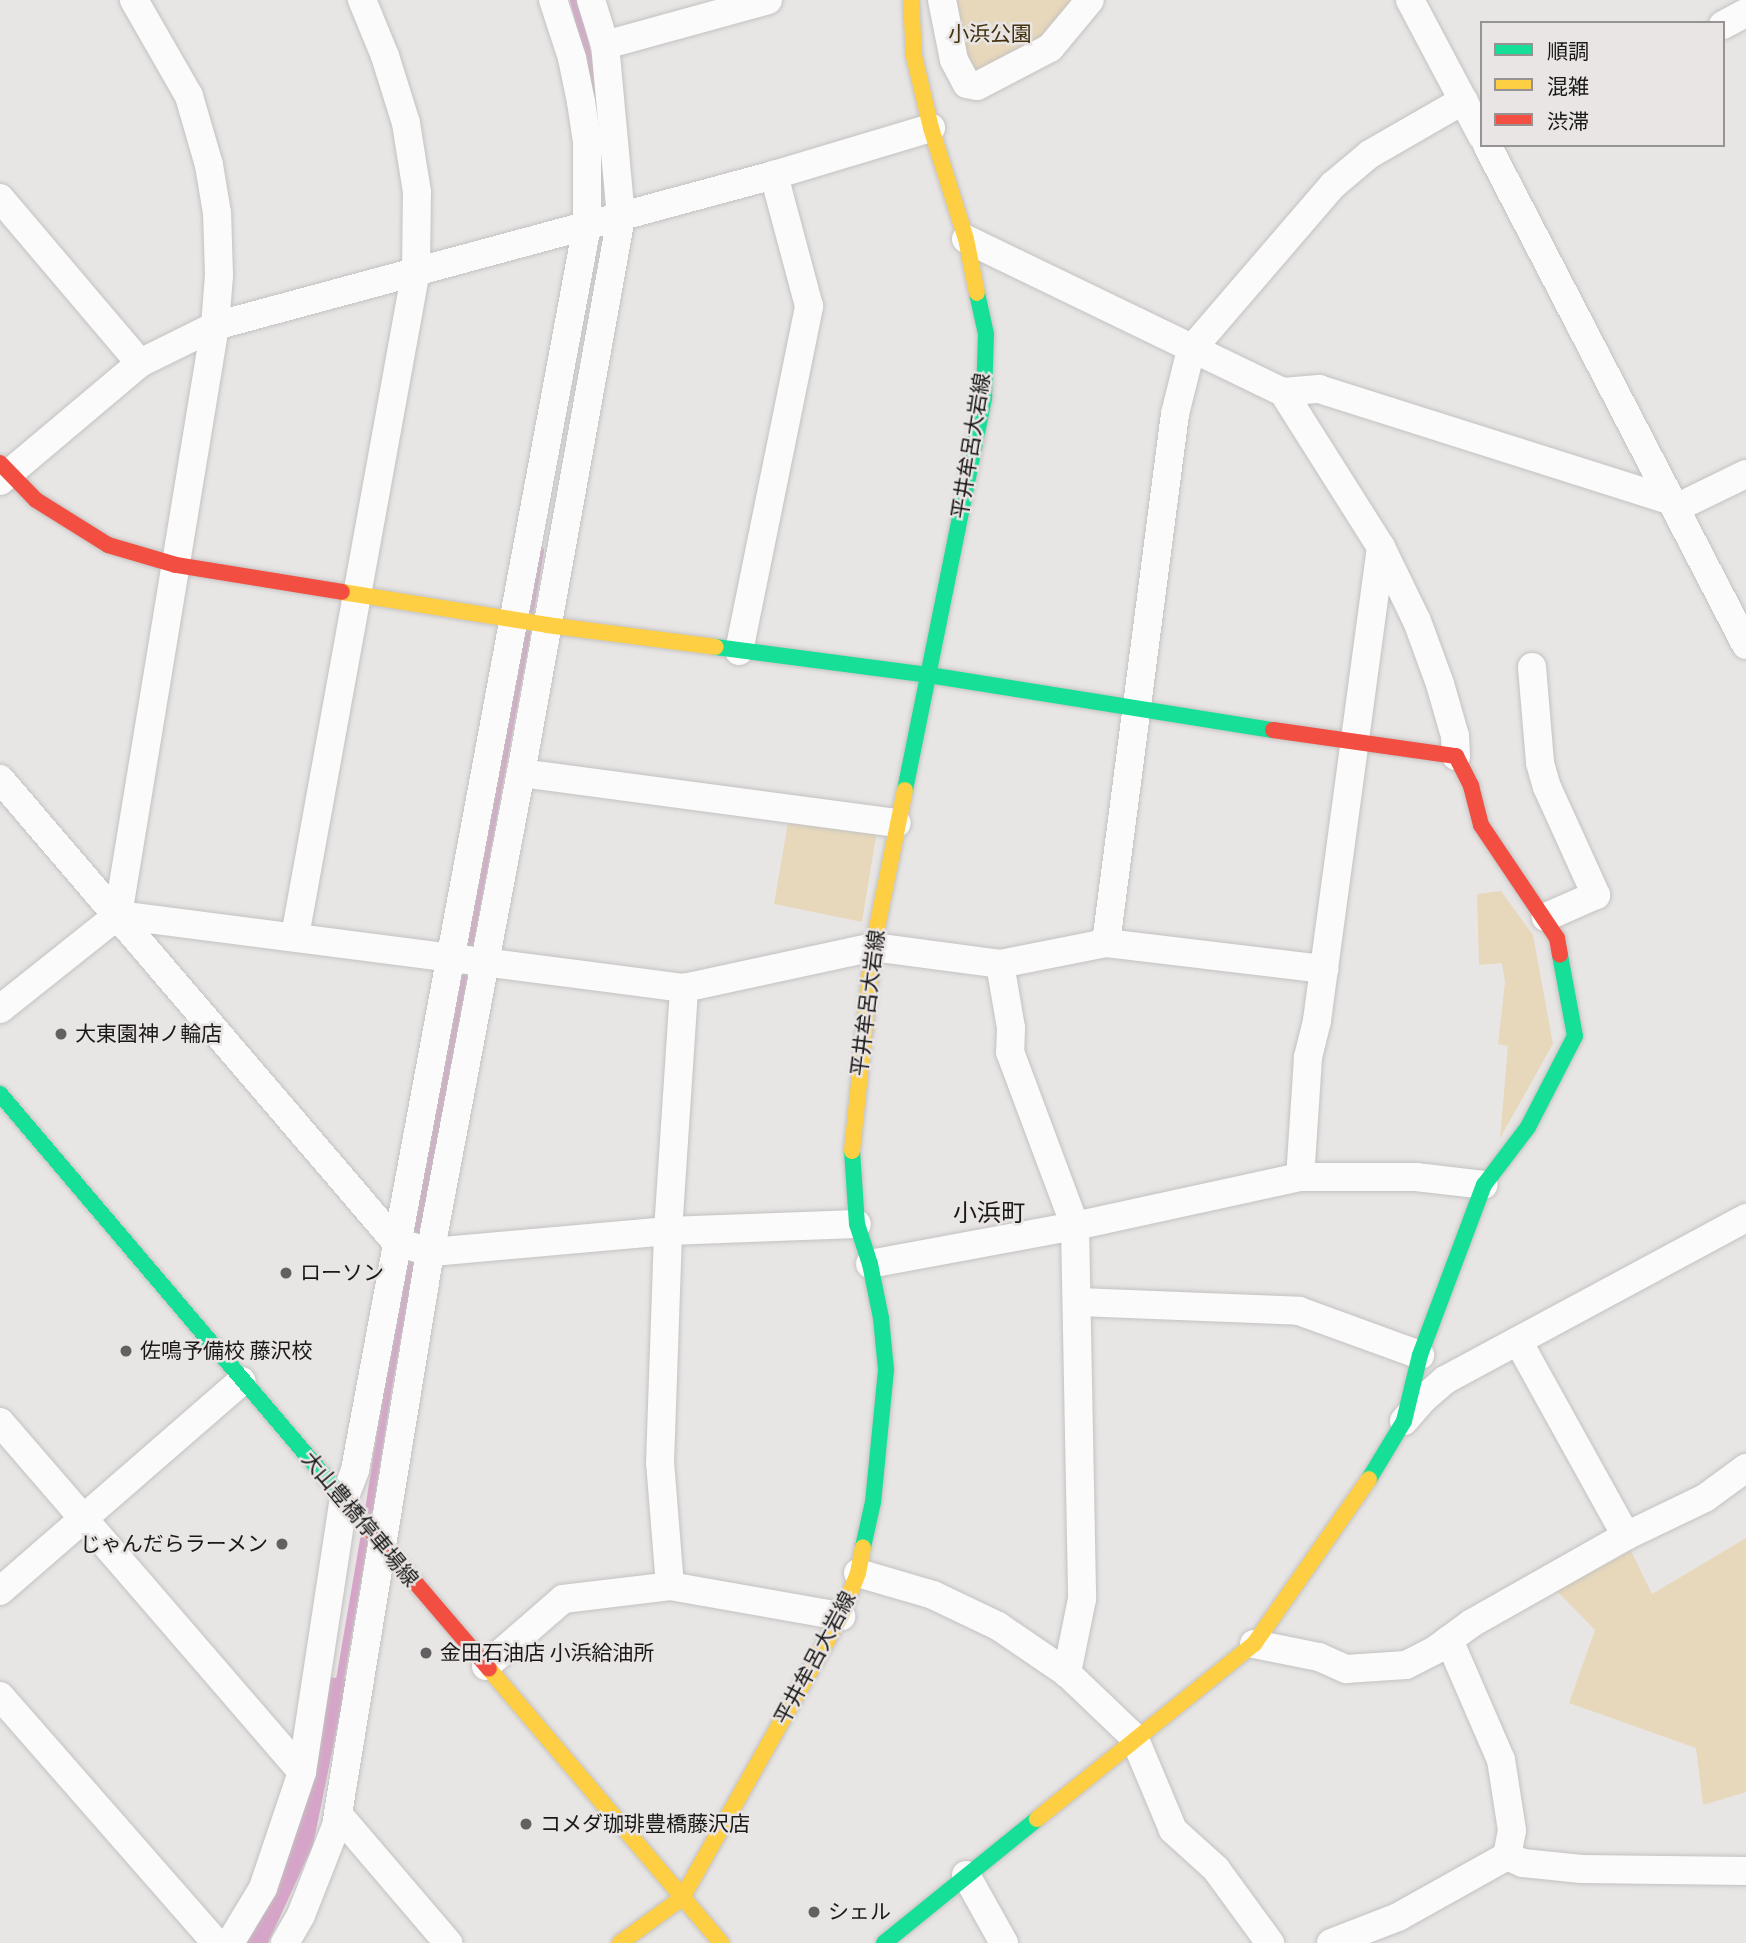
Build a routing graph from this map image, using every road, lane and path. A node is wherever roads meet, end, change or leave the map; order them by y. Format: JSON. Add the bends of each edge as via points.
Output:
{"nodes":[{"id":1,"x":134,"y":0,"type":"edge"},
{"id":2,"x":362,"y":0,"type":"edge"},
{"id":3,"x":553,"y":0,"type":"edge"},
{"id":4,"x":591,"y":0,"type":"edge"},
{"id":5,"x":768,"y":0,"type":"edge"},
{"id":6,"x":911,"y":0,"type":"edge"},
{"id":7,"x":942,"y":0,"type":"edge"},
{"id":8,"x":1090,"y":0,"type":"edge"},
{"id":9,"x":1410,"y":0,"type":"edge"},
{"id":10,"x":1746,"y":13,"type":"edge"},
{"id":11,"x":1725,"y":24,"type":"edge"},
{"id":12,"x":605,"y":46,"type":"junction"},
{"id":13,"x":1464,"y":100,"type":"junction"},
{"id":14,"x":931,"y":128,"type":"junction"},
{"id":15,"x":1480,"y":130,"type":"edge"},
{"id":16,"x":1489,"y":147,"type":"edge"},
{"id":17,"x":774,"y":175,"type":"junction"},
{"id":18,"x":0,"y":198,"type":"edge"},
{"id":19,"x":621,"y":217,"type":"junction"},
{"id":20,"x":587,"y":226,"type":"junction"},
{"id":21,"x":965,"y":239,"type":"junction"},
{"id":22,"x":416,"y":270,"type":"junction"},
{"id":23,"x":215,"y":327,"type":"junction"},
{"id":24,"x":1191,"y":350,"type":"junction"},
{"id":25,"x":140,"y":363,"type":"junction"},
{"id":26,"x":1283,"y":392,"type":"junction"},
{"id":27,"x":3,"y":473,"type":"edge"},
{"id":28,"x":1746,"y":474,"type":"edge"},
{"id":29,"x":1675,"y":505,"type":"junction"},
{"id":30,"x":1381,"y":547,"type":"junction"},
{"id":31,"x":176,"y":565,"type":"junction"},
{"id":32,"x":357,"y":594,"type":"junction"},
{"id":33,"x":512,"y":617,"type":"junction"},
{"id":34,"x":547,"y":625,"type":"junction"},
{"id":35,"x":1746,"y":645,"type":"edge"},
{"id":36,"x":739,"y":651,"type":"junction"},
{"id":37,"x":1532,"y":667,"type":"dead end"},
{"id":38,"x":929,"y":675,"type":"junction"},
{"id":39,"x":1138,"y":710,"type":"junction"},
{"id":40,"x":1356,"y":742,"type":"junction"},
{"id":41,"x":1456,"y":756,"type":"junction"},
{"id":42,"x":521,"y":773,"type":"junction"},
{"id":43,"x":0,"y":779,"type":"edge"},
{"id":44,"x":897,"y":823,"type":"junction"},
{"id":45,"x":118,"y":915,"type":"junction"},
{"id":46,"x":1546,"y":917,"type":"junction"},
{"id":47,"x":295,"y":936,"type":"junction"},
{"id":48,"x":1106,"y":943,"type":"junction"},
{"id":49,"x":873,"y":947,"type":"junction"},
{"id":50,"x":449,"y":957,"type":"junction"},
{"id":51,"x":484,"y":962,"type":"junction"},
{"id":52,"x":1000,"y":964,"type":"junction"},
{"id":53,"x":1324,"y":969,"type":"junction"},
{"id":54,"x":684,"y":988,"type":"junction"},
{"id":55,"x":0,"y":1009,"type":"edge"},
{"id":56,"x":0,"y":1094,"type":"edge"},
{"id":57,"x":1300,"y":1177,"type":"junction"},
{"id":58,"x":1484,"y":1185,"type":"junction"},
{"id":59,"x":1746,"y":1218,"type":"edge"},
{"id":60,"x":857,"y":1224,"type":"junction"},
{"id":61,"x":1075,"y":1226,"type":"junction"},
{"id":62,"x":668,"y":1231,"type":"junction"},
{"id":63,"x":396,"y":1242,"type":"junction"},
{"id":64,"x":432,"y":1252,"type":"junction"},
{"id":65,"x":870,"y":1264,"type":"junction"},
{"id":66,"x":1079,"y":1302,"type":"junction"},
{"id":67,"x":1518,"y":1340,"type":"junction"},
{"id":68,"x":1420,"y":1355,"type":"junction"},
{"id":69,"x":242,"y":1381,"type":"junction"},
{"id":70,"x":1404,"y":1421,"type":"junction"},
{"id":71,"x":0,"y":1422,"type":"edge"},
{"id":72,"x":1746,"y":1468,"type":"edge"},
{"id":73,"x":348,"y":1505,"type":"junction"},
{"id":74,"x":83,"y":1520,"type":"junction"},
{"id":75,"x":1626,"y":1536,"type":"junction"},
{"id":76,"x":382,"y":1545,"type":"junction"},
{"id":77,"x":858,"y":1573,"type":"junction"},
{"id":78,"x":670,"y":1586,"type":"junction"},
{"id":79,"x":0,"y":1591,"type":"edge"},
{"id":80,"x":841,"y":1616,"type":"junction"},
{"id":81,"x":1449,"y":1640,"type":"junction"},
{"id":82,"x":1254,"y":1644,"type":"junction"},
{"id":83,"x":486,"y":1666,"type":"junction"},
{"id":84,"x":1067,"y":1673,"type":"junction"},
{"id":85,"x":0,"y":1696,"type":"edge"},
{"id":86,"x":1135,"y":1737,"type":"junction"},
{"id":87,"x":302,"y":1772,"type":"junction"},
{"id":88,"x":338,"y":1814,"type":"junction"},
{"id":89,"x":1507,"y":1856,"type":"junction"},
{"id":90,"x":1746,"y":1871,"type":"edge"},
{"id":91,"x":966,"y":1875,"type":"junction"},
{"id":92,"x":682,"y":1898,"type":"junction"},
{"id":93,"x":216,"y":1943,"type":"edge"},
{"id":94,"x":230,"y":1943,"type":"edge"},
{"id":95,"x":285,"y":1943,"type":"edge"},
{"id":96,"x":448,"y":1943,"type":"edge"},
{"id":97,"x":620,"y":1943,"type":"edge"},
{"id":98,"x":722,"y":1943,"type":"edge"},
{"id":99,"x":884,"y":1943,"type":"edge"},
{"id":100,"x":1004,"y":1943,"type":"edge"},
{"id":101,"x":1270,"y":1943,"type":"edge"},
{"id":102,"x":1331,"y":1943,"type":"edge"}],
"edges":[{"from":1,"to":23,"type":"street","via":[[189,96],[209,165],[218,225]]},
{"from":2,"to":22,"type":"street","via":[[406,123],[417,192]]},
{"from":3,"to":20,"type":"street","via":[[581,102],[587,142]]},
{"from":4,"to":12,"type":"street"},
{"from":5,"to":12,"type":"street"},
{"from":6,"to":14,"type":"main road","name":"平井牟呂大岩線","via":[[914,56]]},
{"from":7,"to":8,"type":"street","via":[[954,60],[967,84],[977,86],[1050,48]]},
{"from":9,"to":13,"type":"street"},
{"from":10,"to":11,"type":"street"},
{"from":12,"to":19,"type":"street"},
{"from":13,"to":15,"type":"street"},
{"from":13,"to":24,"type":"street","via":[[1370,154],[1333,185]]},
{"from":14,"to":17,"type":"street"},
{"from":14,"to":21,"type":"main road","name":"平井牟呂大岩線"},
{"from":16,"to":29,"type":"street"},
{"from":17,"to":19,"type":"street"},
{"from":17,"to":36,"type":"street","via":[[809,306]]},
{"from":18,"to":25,"type":"street"},
{"from":19,"to":20,"type":"street"},
{"from":19,"to":34,"type":"street"},
{"from":20,"to":22,"type":"street"},
{"from":20,"to":33,"type":"street"},
{"from":21,"to":24,"type":"street"},
{"from":21,"to":38,"type":"main road","name":"平井牟呂大岩線","via":[[985,334],[984,397]]},
{"from":22,"to":23,"type":"street"},
{"from":22,"to":32,"type":"street"},
{"from":23,"to":25,"type":"street"},
{"from":23,"to":31,"type":"street"},
{"from":24,"to":26,"type":"street"},
{"from":24,"to":39,"type":"street","via":[[1175,414]]},
{"from":25,"to":27,"type":"street"},
{"from":26,"to":29,"type":"street","via":[[1319,389]]},
{"from":26,"to":30,"type":"street"},
{"from":27,"to":31,"type":"main road","via":[[36,500],[108,545]]},
{"from":28,"to":29,"type":"street"},
{"from":29,"to":35,"type":"street"},
{"from":30,"to":40,"type":"street"},
{"from":30,"to":41,"type":"street","via":[[1417,621],[1440,684]]},
{"from":31,"to":32,"type":"main road"},
{"from":31,"to":45,"type":"street"},
{"from":32,"to":33,"type":"main road"},
{"from":32,"to":47,"type":"street"},
{"from":33,"to":34,"type":"main road"},
{"from":33,"to":50,"type":"street"},
{"from":34,"to":36,"type":"main road"},
{"from":34,"to":42,"type":"street"},
{"from":36,"to":38,"type":"main road"},
{"from":37,"to":46,"type":"street","via":[[1540,763],[1547,788],[1596,895]]},
{"from":38,"to":39,"type":"main road"},
{"from":38,"to":44,"type":"main road","name":"平井牟呂大岩線"},
{"from":39,"to":40,"type":"main road"},
{"from":39,"to":48,"type":"street"},
{"from":40,"to":41,"type":"main road"},
{"from":40,"to":53,"type":"street"},
{"from":41,"to":46,"type":"main road","via":[[1471,786],[1481,825]]},
{"from":42,"to":44,"type":"street"},
{"from":42,"to":51,"type":"street"},
{"from":43,"to":45,"type":"street"},
{"from":44,"to":49,"type":"main road","name":"平井牟呂大岩線"},
{"from":45,"to":47,"type":"street"},
{"from":45,"to":55,"type":"street"},
{"from":45,"to":63,"type":"street"},
{"from":46,"to":58,"type":"main road","via":[[1558,938],[1575,1036],[1528,1127]]},
{"from":47,"to":50,"type":"street"},
{"from":48,"to":52,"type":"street"},
{"from":48,"to":53,"type":"street"},
{"from":49,"to":52,"type":"street"},
{"from":49,"to":54,"type":"street"},
{"from":49,"to":60,"type":"main road","name":"平井牟呂大岩線","via":[[851,1144]]},
{"from":50,"to":51,"type":"street"},
{"from":50,"to":63,"type":"street"},
{"from":51,"to":54,"type":"street"},
{"from":51,"to":64,"type":"street"},
{"from":52,"to":61,"type":"street","via":[[1011,1028],[1010,1052]]},
{"from":53,"to":57,"type":"street","via":[[1308,1058]]},
{"from":54,"to":62,"type":"street"},
{"from":56,"to":69,"type":"main road","name":"大山豊橋停車場線"},
{"from":57,"to":58,"type":"street","via":[[1416,1177]]},
{"from":57,"to":61,"type":"street"},
{"from":58,"to":68,"type":"main road"},
{"from":59,"to":67,"type":"street"},
{"from":60,"to":62,"type":"street"},
{"from":60,"to":65,"type":"main road","name":"平井牟呂大岩線"},
{"from":61,"to":65,"type":"street"},
{"from":61,"to":66,"type":"street"},
{"from":62,"to":64,"type":"street"},
{"from":62,"to":78,"type":"street","via":[[660,1464]]},
{"from":63,"to":64,"type":"street"},
{"from":63,"to":73,"type":"street"},
{"from":64,"to":76,"type":"street"},
{"from":65,"to":77,"type":"main road","name":"平井牟呂大岩線","via":[[886,1370],[873,1502]]},
{"from":66,"to":68,"type":"street","via":[[1299,1311]]},
{"from":66,"to":84,"type":"street","via":[[1082,1599]]},
{"from":67,"to":70,"type":"street","via":[[1445,1380]]},
{"from":67,"to":75,"type":"street"},
{"from":68,"to":70,"type":"main road"},
{"from":69,"to":73,"type":"main road","name":"大山豊橋停車場線"},
{"from":69,"to":74,"type":"street"},
{"from":70,"to":82,"type":"main road","via":[[1373,1474]]},
{"from":71,"to":74,"type":"street"},
{"from":72,"to":75,"type":"street","via":[[1705,1498]]},
{"from":73,"to":76,"type":"main road","name":"大山豊橋停車場線"},
{"from":73,"to":87,"type":"street"},
{"from":74,"to":79,"type":"street"},
{"from":74,"to":87,"type":"street"},
{"from":75,"to":81,"type":"street"},
{"from":76,"to":83,"type":"main road","name":"大山豊橋停車場線"},
{"from":76,"to":88,"type":"street"},
{"from":77,"to":80,"type":"main road","name":"平井牟呂大岩線"},
{"from":77,"to":84,"type":"street","via":[[933,1595],[987,1620]]},
{"from":78,"to":80,"type":"street"},
{"from":78,"to":83,"type":"street","via":[[563,1599]]},
{"from":80,"to":92,"type":"main road","name":"平井牟呂大岩線"},
{"from":81,"to":82,"type":"street","via":[[1406,1665],[1367,1669],[1346,1669],[1320,1657]]},
{"from":81,"to":89,"type":"street","via":[[1501,1760],[1512,1830]]},
{"from":82,"to":86,"type":"main road"},
{"from":83,"to":92,"type":"main road","name":"大山豊橋停車場線"},
{"from":84,"to":86,"type":"street"},
{"from":85,"to":93,"type":"street"},
{"from":86,"to":91,"type":"main road"},
{"from":86,"to":101,"type":"street","via":[[1174,1830],[1216,1869]]},
{"from":87,"to":94,"type":"street","via":[[262,1888]]},
{"from":88,"to":95,"type":"street","via":[[301,1915]]},
{"from":88,"to":96,"type":"street"},
{"from":89,"to":90,"type":"street","via":[[1523,1863],[1581,1869]]},
{"from":89,"to":102,"type":"street","via":[[1398,1917]]},
{"from":91,"to":99,"type":"main road"},
{"from":91,"to":100,"type":"street"},
{"from":92,"to":97,"type":"main road","name":"平井牟呂大岩線"},
{"from":92,"to":98,"type":"main road","name":"大山豊橋停車場線"}]}
